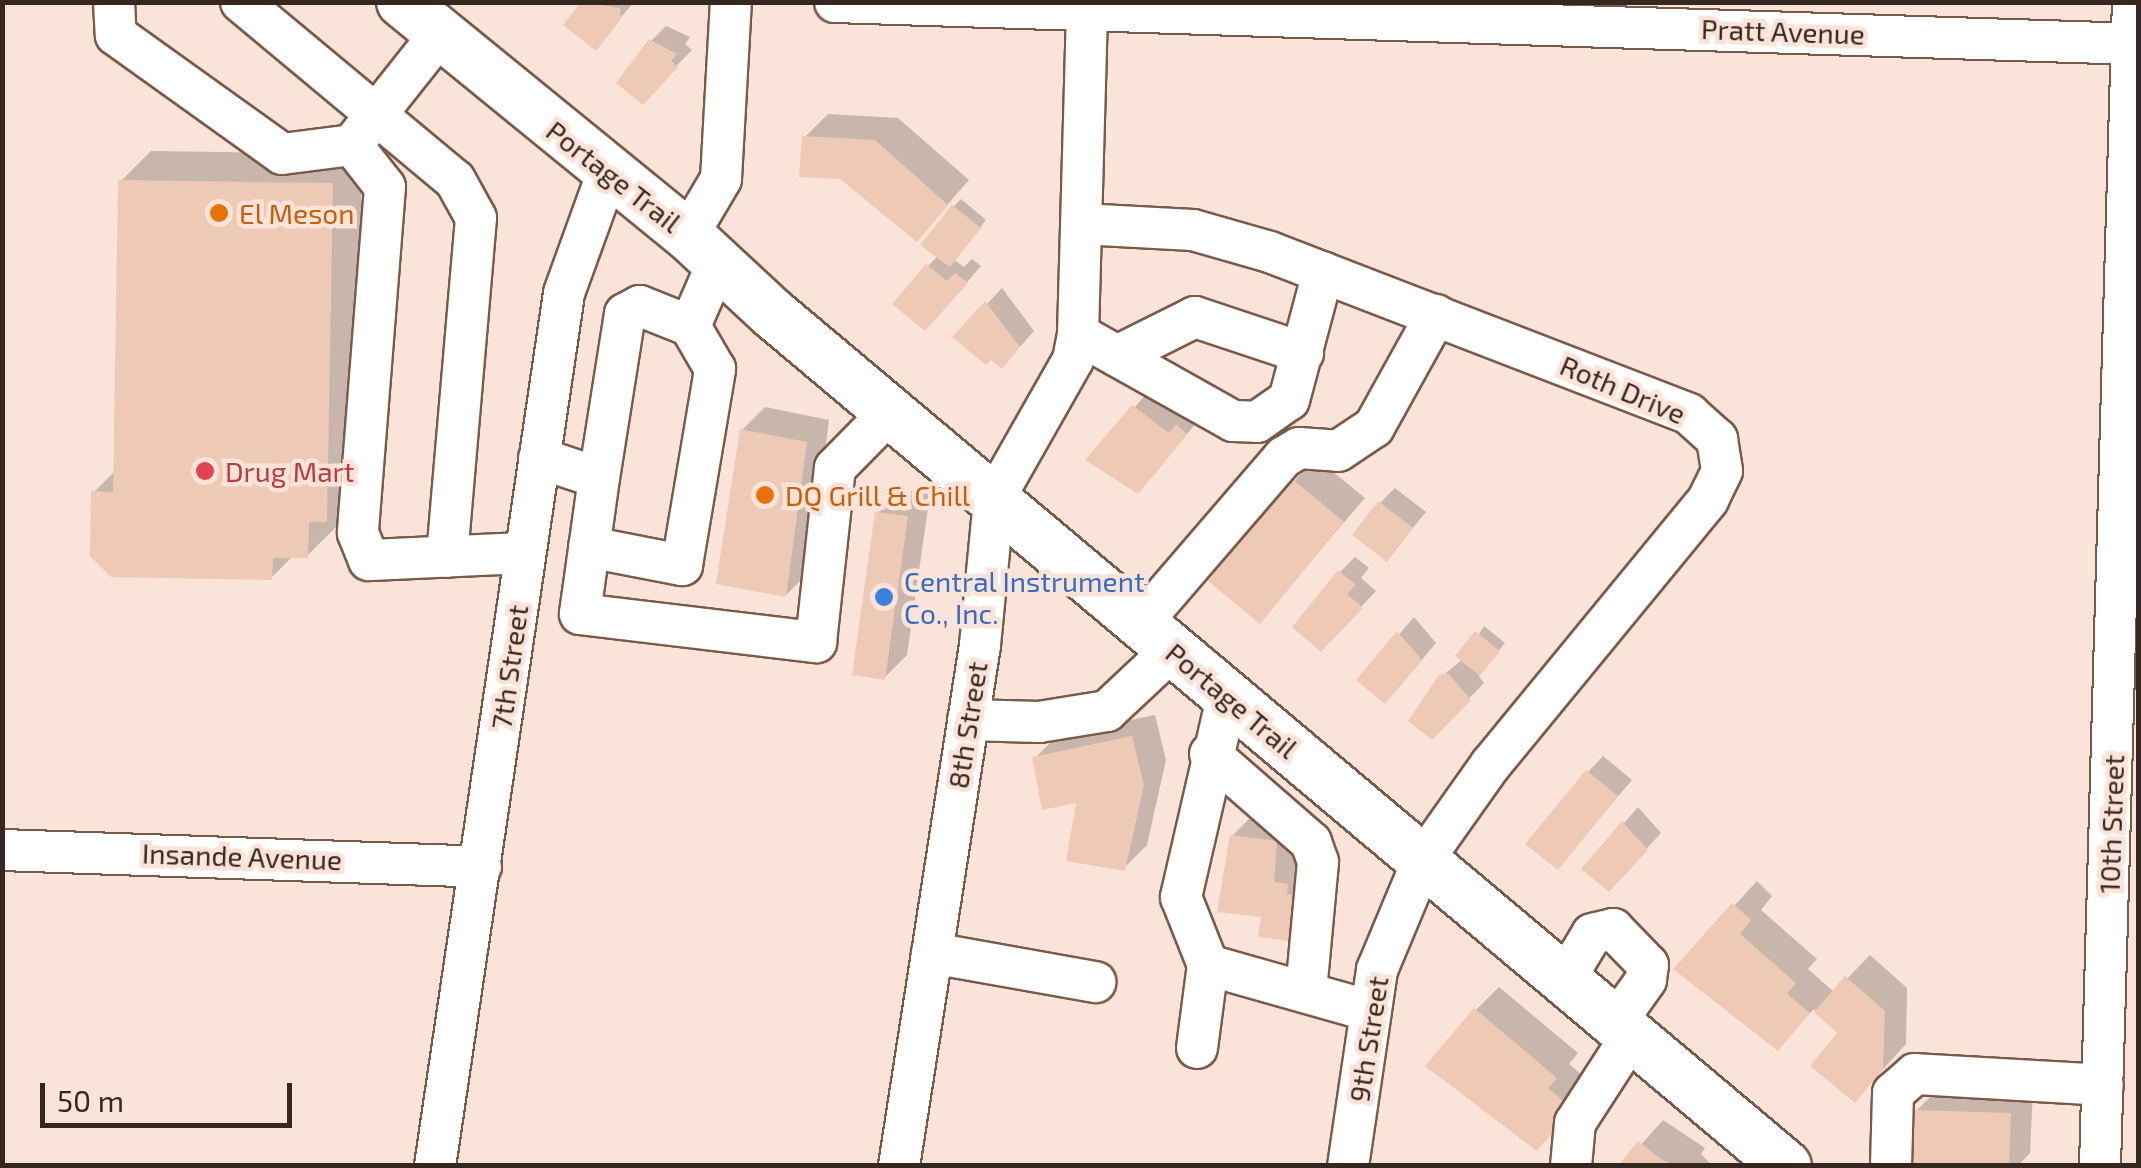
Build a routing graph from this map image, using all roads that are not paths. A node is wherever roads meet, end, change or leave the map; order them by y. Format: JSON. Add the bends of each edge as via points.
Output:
{"nodes":[{"id":1,"x":114,"y":2,"type":"edge"},
{"id":2,"x":241,"y":2,"type":"edge"},
{"id":3,"x":402,"y":2,"type":"edge"},
{"id":4,"x":731,"y":2,"type":"edge"},
{"id":5,"x":835,"y":2,"type":"edge"},
{"id":6,"x":2133,"y":2,"type":"edge"},
{"id":7,"x":1086,"y":8,"type":"edge"},
{"id":8,"x":1438,"y":11,"type":"edge"},
{"id":9,"x":1781,"y":17,"type":"edge"},
{"id":10,"x":440,"y":34,"type":"junction"},
{"id":11,"x":2132,"y":44,"type":"junction"},
{"id":12,"x":378,"y":111,"type":"junction"},
{"id":13,"x":352,"y":145,"type":"junction"},
{"id":14,"x":607,"y":174,"type":"junction"},
{"id":15,"x":1080,"y":224,"type":"junction"},
{"id":16,"x":703,"y":249,"type":"junction"},
{"id":17,"x":1323,"y":272,"type":"junction"},
{"id":18,"x":1436,"y":315,"type":"junction"},
{"id":19,"x":690,"y":326,"type":"junction"},
{"id":20,"x":1078,"y":334,"type":"junction"},
{"id":21,"x":1303,"y":353,"type":"junction"},
{"id":22,"x":1117,"y":356,"type":"junction"},
{"id":23,"x":890,"y":412,"type":"junction"},
{"id":24,"x":538,"y":458,"type":"junction"},
{"id":25,"x":599,"y":478,"type":"junction"},
{"id":26,"x":994,"y":498,"type":"junction"},
{"id":27,"x":589,"y":547,"type":"junction"},
{"id":28,"x":524,"y":553,"type":"junction"},
{"id":29,"x":446,"y":558,"type":"junction"},
{"id":30,"x":2128,"y":590,"type":"edge"},
{"id":31,"x":1156,"y":636,"type":"junction"},
{"id":32,"x":1228,"y":696,"type":"junction"},
{"id":33,"x":968,"y":720,"type":"junction"},
{"id":34,"x":1210,"y":754,"type":"junction"},
{"id":35,"x":2,"y":850,"type":"edge"},
{"id":36,"x":1423,"y":860,"type":"junction"},
{"id":37,"x":480,"y":867,"type":"junction"},
{"id":38,"x":932,"y":953,"type":"junction"},
{"id":39,"x":1208,"y":964,"type":"junction"},
{"id":40,"x":1565,"y":979,"type":"junction"},
{"id":41,"x":1095,"y":982,"type":"dead end"},
{"id":42,"x":1306,"y":992,"type":"junction"},
{"id":43,"x":1371,"y":1010,"type":"junction"},
{"id":44,"x":1624,"y":1028,"type":"junction"},
{"id":45,"x":1197,"y":1048,"type":"dead end"},
{"id":46,"x":2102,"y":1085,"type":"junction"},
{"id":47,"x":1572,"y":1156,"type":"edge"},
{"id":48,"x":1774,"y":1161,"type":"edge"},
{"id":49,"x":435,"y":1166,"type":"edge"},
{"id":50,"x":899,"y":1166,"type":"edge"},
{"id":51,"x":1348,"y":1166,"type":"edge"},
{"id":52,"x":1891,"y":1166,"type":"edge"},
{"id":53,"x":2100,"y":1166,"type":"edge"}],
"edges":[{"from":1,"to":13,"type":"street","via":[[116,35],[282,154]]},
{"from":2,"to":12,"type":"street"},
{"from":3,"to":10,"type":"main road","name":"Portage Trail"},
{"from":4,"to":16,"type":"street","via":[[721,179]]},
{"from":5,"to":7,"type":"street","name":"Pratt Avenue"},
{"from":6,"to":11,"type":"street","name":"10th Street"},
{"from":7,"to":8,"type":"street","name":"Pratt Avenue"},
{"from":7,"to":15,"type":"street","name":"8th Street"},
{"from":8,"to":9,"type":"street","name":"Pratt Avenue"},
{"from":9,"to":11,"type":"street","name":"Pratt Avenue"},
{"from":10,"to":12,"type":"street"},
{"from":10,"to":14,"type":"main road","name":"Portage Trail"},
{"from":11,"to":30,"type":"street","name":"10th Street"},
{"from":12,"to":13,"type":"street"},
{"from":12,"to":29,"type":"street","via":[[455,180],[476,218]]},
{"from":13,"to":29,"type":"street","via":[[385,187],[358,534],[368,560]]},
{"from":14,"to":16,"type":"main road","name":"Portage Trail"},
{"from":14,"to":24,"type":"street","name":"7th Street","via":[[564,293]]},
{"from":15,"to":17,"type":"street","name":"Roth Drive","via":[[1193,230]]},
{"from":15,"to":20,"type":"street","name":"8th Street"},
{"from":16,"to":19,"type":"street"},
{"from":16,"to":23,"type":"main road","name":"Portage Trail"},
{"from":17,"to":18,"type":"street","name":"Roth Drive"},
{"from":17,"to":21,"type":"street"},
{"from":18,"to":31,"type":"street","via":[[1374,427],[1338,451],[1299,448],[1284,457]]},
{"from":18,"to":36,"type":"street","name":"Roth Drive","via":[[1689,414],[1717,440],[1722,471],[1708,500],[1491,764]]},
{"from":19,"to":25,"type":"street","via":[[640,306],[625,314]]},
{"from":19,"to":27,"type":"street","via":[[714,369],[682,565]]},
{"from":20,"to":22,"type":"street"},
{"from":20,"to":26,"type":"street","name":"8th Street","via":[[1073,360]]},
{"from":21,"to":22,"type":"street","via":[[1196,317]]},
{"from":21,"to":22,"type":"street","via":[[1289,400],[1257,422],[1234,421]]},
{"from":23,"to":26,"type":"main road","name":"Portage Trail"},
{"from":23,"to":27,"type":"street","via":[[835,468],[816,642],[580,614]]},
{"from":24,"to":25,"type":"street"},
{"from":24,"to":28,"type":"street","name":"7th Street"},
{"from":25,"to":27,"type":"street"},
{"from":26,"to":31,"type":"main road","name":"Portage Trail"},
{"from":26,"to":33,"type":"street","name":"8th Street"},
{"from":28,"to":29,"type":"street"},
{"from":28,"to":37,"type":"street","name":"7th Street"},
{"from":30,"to":46,"type":"street","name":"10th Street"},
{"from":31,"to":32,"type":"main road","name":"Portage Trail"},
{"from":31,"to":33,"type":"street","via":[[1107,711],[1039,722]]},
{"from":32,"to":34,"type":"street"},
{"from":32,"to":36,"type":"main road","name":"Portage Trail"},
{"from":33,"to":38,"type":"street","name":"8th Street"},
{"from":34,"to":39,"type":"street","via":[[1181,898]]},
{"from":34,"to":42,"type":"street","via":[[1311,842],[1318,862]]},
{"from":35,"to":37,"type":"street","name":"Insande Avenue"},
{"from":36,"to":40,"type":"main road","name":"Portage Trail"},
{"from":36,"to":43,"type":"street","name":"9th Street","via":[[1377,970]]},
{"from":37,"to":49,"type":"street","name":"7th Street"},
{"from":38,"to":41,"type":"street"},
{"from":38,"to":50,"type":"street","name":"8th Street"},
{"from":39,"to":42,"type":"street"},
{"from":39,"to":45,"type":"street"},
{"from":40,"to":44,"type":"main road","name":"Portage Trail"},
{"from":40,"to":44,"type":"street","via":[[1592,934],[1613,928],[1648,965]]},
{"from":42,"to":43,"type":"street"},
{"from":43,"to":51,"type":"street","name":"9th Street"},
{"from":44,"to":47,"type":"street","via":[[1575,1123]]},
{"from":44,"to":48,"type":"main road","name":"Portage Trail"},
{"from":46,"to":52,"type":"street","via":[[1915,1074],[1893,1093]]},
{"from":46,"to":53,"type":"street","name":"10th Street"}]}
